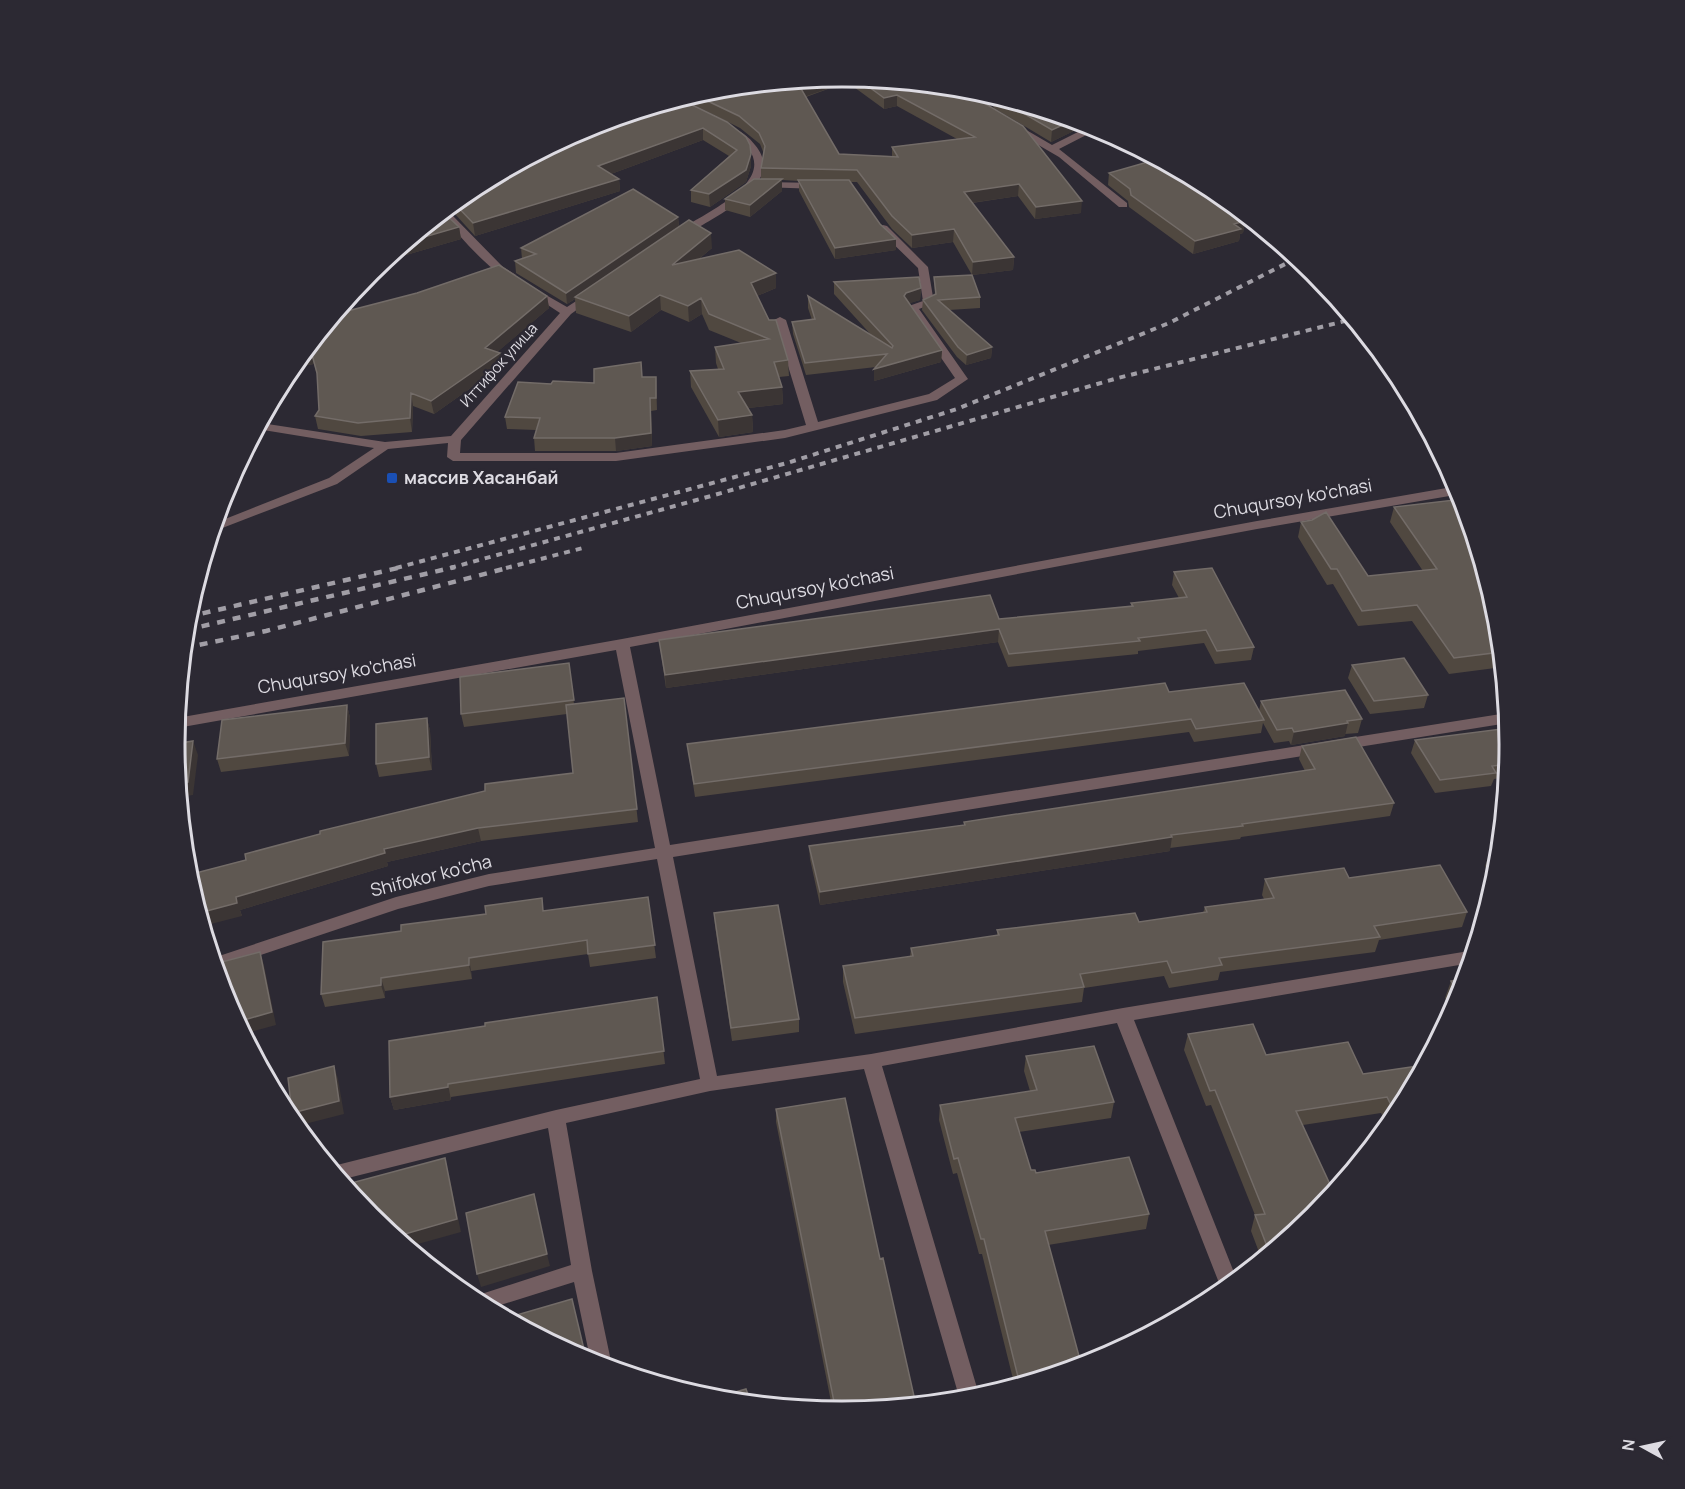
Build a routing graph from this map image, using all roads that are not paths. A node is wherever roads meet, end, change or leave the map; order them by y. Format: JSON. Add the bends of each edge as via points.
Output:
{"nodes":[{"id":1,"x":984,"y":103,"type":"edge"},
{"id":2,"x":724,"y":127,"type":"edge"},
{"id":3,"x":1083,"y":133,"type":"edge"},
{"id":4,"x":1050,"y":149,"type":"junction"},
{"id":5,"x":752,"y":185,"type":"junction"},
{"id":6,"x":831,"y":186,"type":"edge"},
{"id":7,"x":1124,"y":205,"type":"dead end"},
{"id":8,"x":448,"y":218,"type":"edge"},
{"id":9,"x":879,"y":223,"type":"edge"},
{"id":10,"x":674,"y":239,"type":"edge"},
{"id":11,"x":597,"y":292,"type":"edge"},
{"id":12,"x":567,"y":312,"type":"junction"},
{"id":13,"x":780,"y":320,"type":"dead end"},
{"id":14,"x":267,"y":427,"type":"edge"},
{"id":15,"x":813,"y":427,"type":"junction"},
{"id":16,"x":455,"y":439,"type":"junction"},
{"id":17,"x":386,"y":446,"type":"junction"},
{"id":18,"x":1449,"y":492,"type":"edge"},
{"id":19,"x":223,"y":525,"type":"edge"},
{"id":20,"x":622,"y":644,"type":"junction"},
{"id":21,"x":1499,"y":719,"type":"edge"},
{"id":22,"x":186,"y":721,"type":"edge"},
{"id":23,"x":664,"y":852,"type":"junction"},
{"id":24,"x":1464,"y":957,"type":"edge"},
{"id":25,"x":222,"y":961,"type":"edge"},
{"id":26,"x":1123,"y":1015,"type":"junction"},
{"id":27,"x":871,"y":1061,"type":"junction"},
{"id":28,"x":710,"y":1084,"type":"junction"},
{"id":29,"x":556,"y":1118,"type":"junction"},
{"id":30,"x":342,"y":1171,"type":"edge"},
{"id":31,"x":582,"y":1271,"type":"junction"},
{"id":32,"x":1226,"y":1278,"type":"edge"},
{"id":33,"x":490,"y":1299,"type":"edge"},
{"id":34,"x":600,"y":1355,"type":"edge"},
{"id":35,"x":966,"y":1390,"type":"edge"}],
"edges":[{"from":1,"to":4,"type":"street","via":[[988,112]]},
{"from":2,"to":5,"type":"street","via":[[745,137],[756,148],[759,171]]},
{"from":3,"to":4,"type":"street"},
{"from":4,"to":7,"type":"street"},
{"from":5,"to":6,"type":"street"},
{"from":5,"to":10,"type":"street"},
{"from":8,"to":12,"type":"street","name":"Иттифок улица","via":[[499,269]]},
{"from":9,"to":15,"type":"street","via":[[923,267],[929,303],[912,307],[962,379],[933,397]]},
{"from":11,"to":12,"type":"street","name":"Иттифок улица"},
{"from":12,"to":16,"type":"street","name":"Иттифок улица"},
{"from":13,"to":15,"type":"street"},
{"from":14,"to":17,"type":"street"},
{"from":15,"to":16,"type":"street","via":[[616,457],[453,457]]},
{"from":16,"to":17,"type":"street"},
{"from":17,"to":19,"type":"street","via":[[333,481]]},
{"from":18,"to":20,"type":"street","name":"Chuqursoy ko'chasi"},
{"from":20,"to":22,"type":"street","name":"Chuqursoy ko'chasi"},
{"from":20,"to":23,"type":"street"},
{"from":21,"to":23,"type":"street","name":"Shifokor ko'cha"},
{"from":23,"to":25,"type":"street","name":"Shifokor ko'cha","via":[[442,891]]},
{"from":23,"to":28,"type":"street"},
{"from":24,"to":26,"type":"street"},
{"from":26,"to":27,"type":"street"},
{"from":26,"to":32,"type":"street"},
{"from":27,"to":28,"type":"street"},
{"from":27,"to":35,"type":"street"},
{"from":28,"to":29,"type":"street"},
{"from":29,"to":30,"type":"street"},
{"from":29,"to":31,"type":"street"},
{"from":31,"to":33,"type":"street"},
{"from":31,"to":34,"type":"street"}]}
